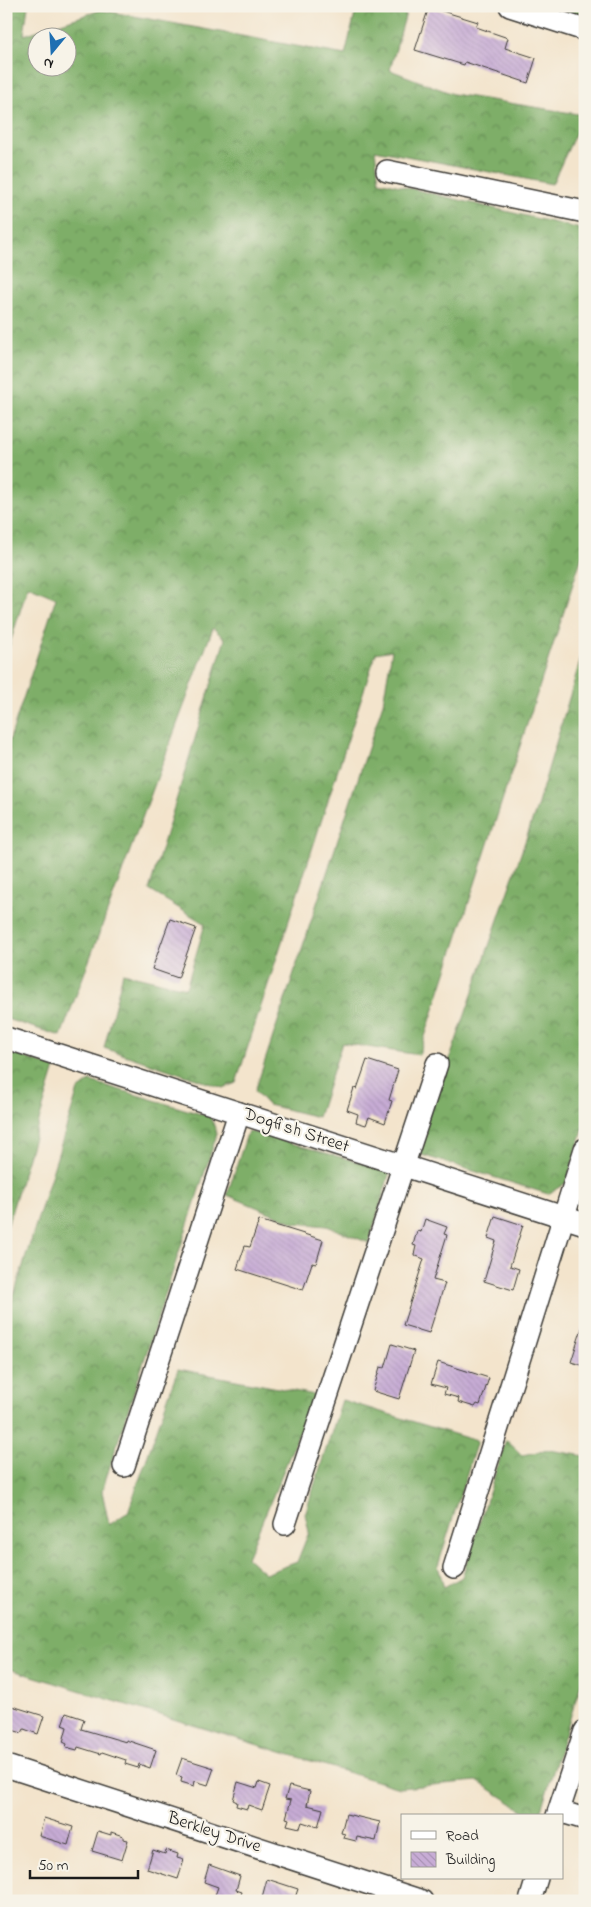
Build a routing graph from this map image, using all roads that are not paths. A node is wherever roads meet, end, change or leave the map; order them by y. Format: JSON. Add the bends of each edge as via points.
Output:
{"nodes":[{"id":1,"x":510,"y":6,"type":"edge"},
{"id":2,"x":585,"y":30,"type":"edge"},
{"id":3,"x":387,"y":172,"type":"dead end"},
{"id":4,"x":585,"y":212,"type":"edge"},
{"id":5,"x":6,"y":1038,"type":"edge"},
{"id":6,"x":437,"y":1064,"type":"dead end"},
{"id":7,"x":239,"y":1113,"type":"junction"},
{"id":8,"x":585,"y":1150,"type":"edge"},
{"id":9,"x":404,"y":1166,"type":"junction"},
{"id":10,"x":563,"y":1217,"type":"junction"},
{"id":11,"x":585,"y":1224,"type":"edge"},
{"id":12,"x":124,"y":1466,"type":"dead end"},
{"id":13,"x":285,"y":1524,"type":"dead end"},
{"id":14,"x":454,"y":1568,"type":"dead end"},
{"id":15,"x":585,"y":1731,"type":"edge"},
{"id":16,"x":6,"y":1766,"type":"edge"},
{"id":17,"x":558,"y":1813,"type":"edge"},
{"id":18,"x":564,"y":1814,"type":"edge"},
{"id":19,"x":585,"y":1819,"type":"edge"},
{"id":20,"x":536,"y":1880,"type":"edge"},
{"id":21,"x":422,"y":1901,"type":"edge"},
{"id":22,"x":530,"y":1901,"type":"edge"}],
"edges":[{"from":1,"to":2,"type":"street"},
{"from":3,"to":4,"type":"street"},
{"from":5,"to":7,"type":"street","name":"Dogfish Street"},
{"from":6,"to":9,"type":"street"},
{"from":7,"to":9,"type":"street","name":"Dogfish Street"},
{"from":7,"to":12,"type":"street"},
{"from":8,"to":10,"type":"street"},
{"from":9,"to":10,"type":"street","name":"Dogfish Street"},
{"from":9,"to":13,"type":"street"},
{"from":10,"to":11,"type":"street","name":"Dogfish Street"},
{"from":10,"to":14,"type":"street"},
{"from":15,"to":17,"type":"street"},
{"from":16,"to":21,"type":"street","name":"Berkley Drive"},
{"from":18,"to":19,"type":"street"},
{"from":20,"to":22,"type":"street"}]}
